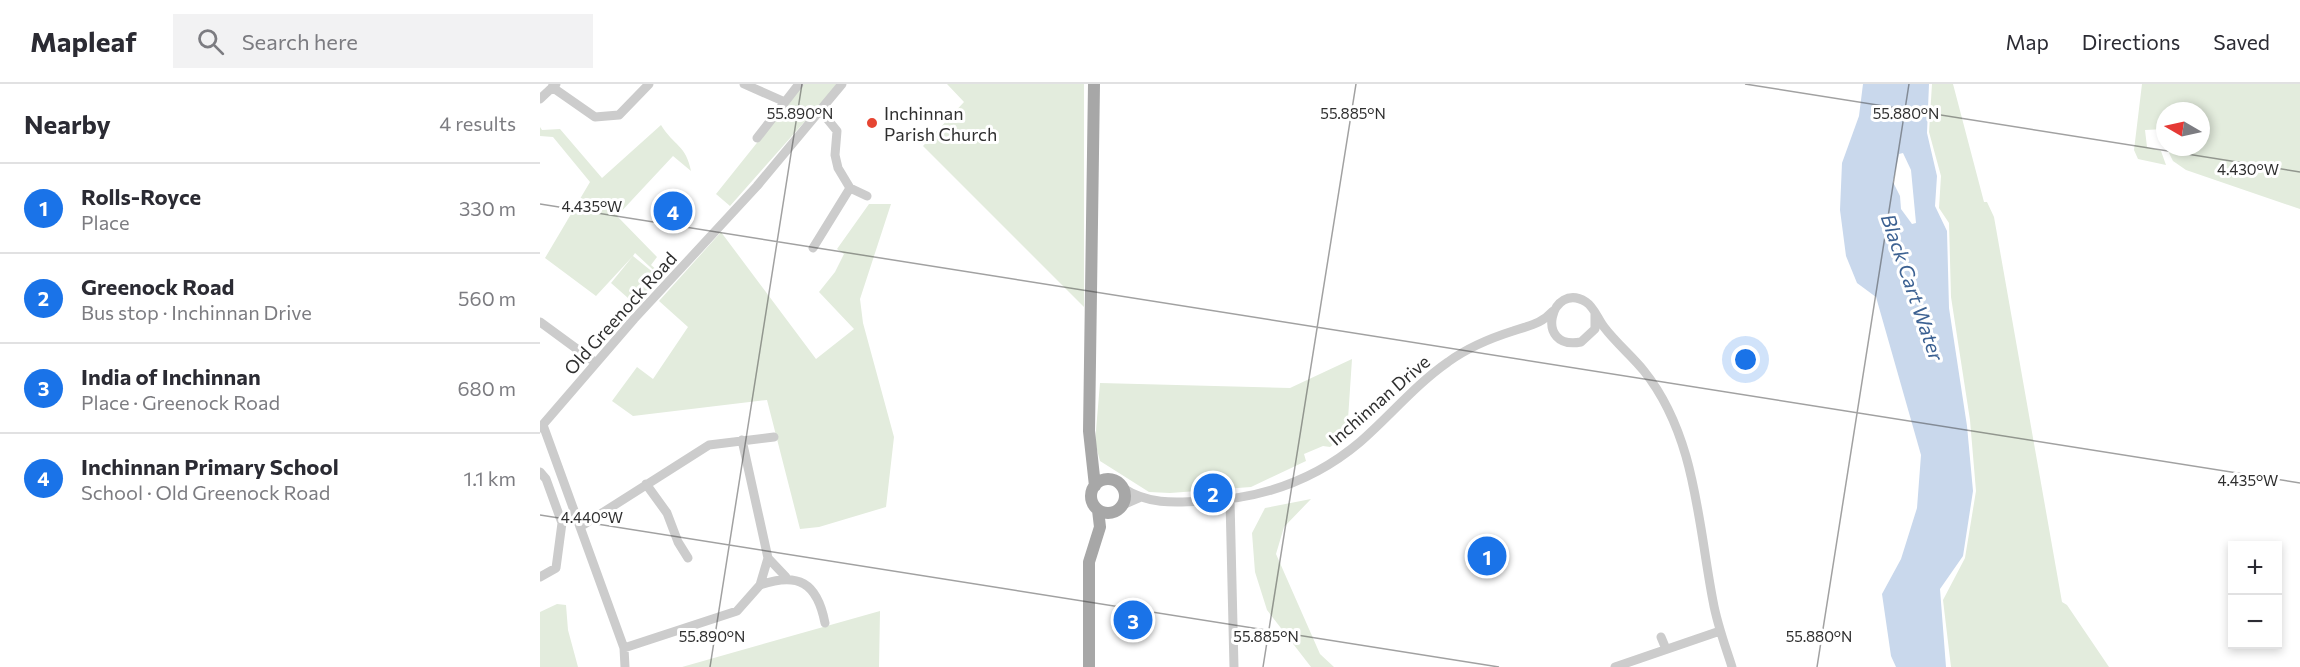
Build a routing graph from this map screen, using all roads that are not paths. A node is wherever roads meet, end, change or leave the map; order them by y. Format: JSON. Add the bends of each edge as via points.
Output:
{"nodes":[{"id":1,"x":649,"y":84,"type":"edge"},
{"id":2,"x":744,"y":84,"type":"edge"},
{"id":3,"x":799,"y":84,"type":"edge"},
{"id":4,"x":842,"y":84,"type":"edge"},
{"id":5,"x":1094,"y":84,"type":"edge"},
{"id":6,"x":554,"y":86,"type":"edge"},
{"id":7,"x":540,"y":99,"type":"edge"},
{"id":8,"x":785,"y":102,"type":"junction"},
{"id":9,"x":819,"y":110,"type":"junction"},
{"id":10,"x":757,"y":138,"type":"dead end"},
{"id":11,"x":850,"y":188,"type":"junction"},
{"id":12,"x":867,"y":196,"type":"dead end"},
{"id":13,"x":813,"y":248,"type":"dead end"},
{"id":14,"x":1553,"y":311,"type":"junction"},
{"id":15,"x":1595,"y":314,"type":"junction"},
{"id":16,"x":540,"y":322,"type":"edge"},
{"id":17,"x":1533,"y":327,"type":"junction"},
{"id":18,"x":1554,"y":333,"type":"junction"},
{"id":19,"x":1591,"y":336,"type":"junction"},
{"id":20,"x":1612,"y":336,"type":"junction"},
{"id":21,"x":596,"y":363,"type":"junction"},
{"id":22,"x":542,"y":427,"type":"edge"},
{"id":23,"x":774,"y":437,"type":"dead end"},
{"id":24,"x":742,"y":440,"type":"junction"},
{"id":25,"x":1094,"y":464,"type":"junction"},
{"id":26,"x":540,"y":472,"type":"edge"},
{"id":27,"x":1108,"y":479,"type":"junction"},
{"id":28,"x":564,"y":481,"type":"junction"},
{"id":29,"x":646,"y":484,"type":"junction"},
{"id":30,"x":1095,"y":486,"type":"junction"},
{"id":31,"x":549,"y":487,"type":"junction"},
{"id":32,"x":1123,"y":488,"type":"junction"},
{"id":33,"x":1139,"y":498,"type":"junction"},
{"id":34,"x":1230,"y":500,"type":"junction"},
{"id":35,"x":573,"y":508,"type":"junction"},
{"id":36,"x":1118,"y":509,"type":"junction"},
{"id":37,"x":1098,"y":510,"type":"junction"},
{"id":38,"x":560,"y":513,"type":"junction"},
{"id":39,"x":580,"y":527,"type":"junction"},
{"id":40,"x":1100,"y":527,"type":"junction"},
{"id":41,"x":688,"y":558,"type":"dead end"},
{"id":42,"x":768,"y":558,"type":"junction"},
{"id":43,"x":540,"y":577,"type":"edge"},
{"id":44,"x":786,"y":577,"type":"junction"},
{"id":45,"x":760,"y":585,"type":"junction"},
{"id":46,"x":825,"y":623,"type":"dead end"},
{"id":47,"x":1720,"y":631,"type":"junction"},
{"id":48,"x":1661,"y":637,"type":"dead end"},
{"id":49,"x":624,"y":648,"type":"junction"},
{"id":50,"x":1666,"y":649,"type":"junction"},
{"id":51,"x":625,"y":667,"type":"edge"},
{"id":52,"x":1089,"y":667,"type":"edge"},
{"id":53,"x":1234,"y":667,"type":"edge"},
{"id":54,"x":1615,"y":667,"type":"edge"},
{"id":55,"x":1732,"y":667,"type":"edge"}],
"edges":[{"from":1,"to":6,"type":"street","via":[[619,116],[595,117]]},
{"from":2,"to":8,"type":"street"},
{"from":3,"to":8,"type":"street"},
{"from":4,"to":9,"type":"street","name":"Old Greenock Road"},
{"from":5,"to":25,"type":"main road","via":[[1089,431]]},
{"from":6,"to":7,"type":"street"},
{"from":8,"to":10,"type":"street"},
{"from":9,"to":11,"type":"street","via":[[837,131],[835,162]]},
{"from":9,"to":21,"type":"street","name":"Old Greenock Road","via":[[758,186]]},
{"from":11,"to":12,"type":"street"},
{"from":11,"to":13,"type":"street"},
{"from":14,"to":15,"type":"street","via":[[1571,298],[1586,302]]},
{"from":14,"to":17,"type":"street","name":"Inchinnan Drive"},
{"from":14,"to":18,"type":"street"},
{"from":15,"to":19,"type":"street"},
{"from":15,"to":20,"type":"street"},
{"from":16,"to":21,"type":"street"},
{"from":17,"to":18,"type":"street"},
{"from":17,"to":34,"type":"street","name":"Inchinnan Drive","via":[[1479,344],[1449,361],[1421,382],[1360,442],[1324,467],[1283,487]]},
{"from":18,"to":19,"type":"street","via":[[1574,344]]},
{"from":19,"to":20,"type":"street"},
{"from":20,"to":47,"type":"street","via":[[1647,374],[1682,442],[1695,491]]},
{"from":21,"to":22,"type":"street","name":"Old Greenock Road"},
{"from":22,"to":28,"type":"street"},
{"from":23,"to":24,"type":"street"},
{"from":24,"to":29,"type":"street","via":[[709,445]]},
{"from":24,"to":42,"type":"street"},
{"from":25,"to":27,"type":"main road"},
{"from":25,"to":30,"type":"main road"},
{"from":26,"to":31,"type":"street"},
{"from":27,"to":30,"type":"main road"},
{"from":27,"to":32,"type":"main road"},
{"from":28,"to":31,"type":"street"},
{"from":28,"to":35,"type":"street"},
{"from":29,"to":39,"type":"street"},
{"from":29,"to":41,"type":"street","via":[[667,513]]},
{"from":30,"to":37,"type":"main road","via":[[1091,498]]},
{"from":31,"to":38,"type":"street"},
{"from":32,"to":33,"type":"street","name":"Inchinnan Drive"},
{"from":32,"to":36,"type":"main road","via":[[1125,496]]},
{"from":33,"to":34,"type":"street","name":"Inchinnan Drive","via":[[1173,502]]},
{"from":33,"to":36,"type":"street"},
{"from":34,"to":53,"type":"street"},
{"from":35,"to":38,"type":"street"},
{"from":35,"to":39,"type":"street"},
{"from":36,"to":37,"type":"main road","via":[[1107,513]]},
{"from":36,"to":40,"type":"main road"},
{"from":37,"to":40,"type":"main road"},
{"from":38,"to":43,"type":"street","via":[[556,568]]},
{"from":39,"to":49,"type":"street"},
{"from":40,"to":52,"type":"main road","via":[[1089,562]]},
{"from":42,"to":44,"type":"street"},
{"from":42,"to":45,"type":"street"},
{"from":44,"to":45,"type":"street"},
{"from":44,"to":46,"type":"street","via":[[811,589],[822,607]]},
{"from":45,"to":49,"type":"street","via":[[737,611]]},
{"from":47,"to":50,"type":"street"},
{"from":47,"to":55,"type":"street"},
{"from":48,"to":50,"type":"street"},
{"from":49,"to":51,"type":"street"},
{"from":50,"to":54,"type":"street"}]}
